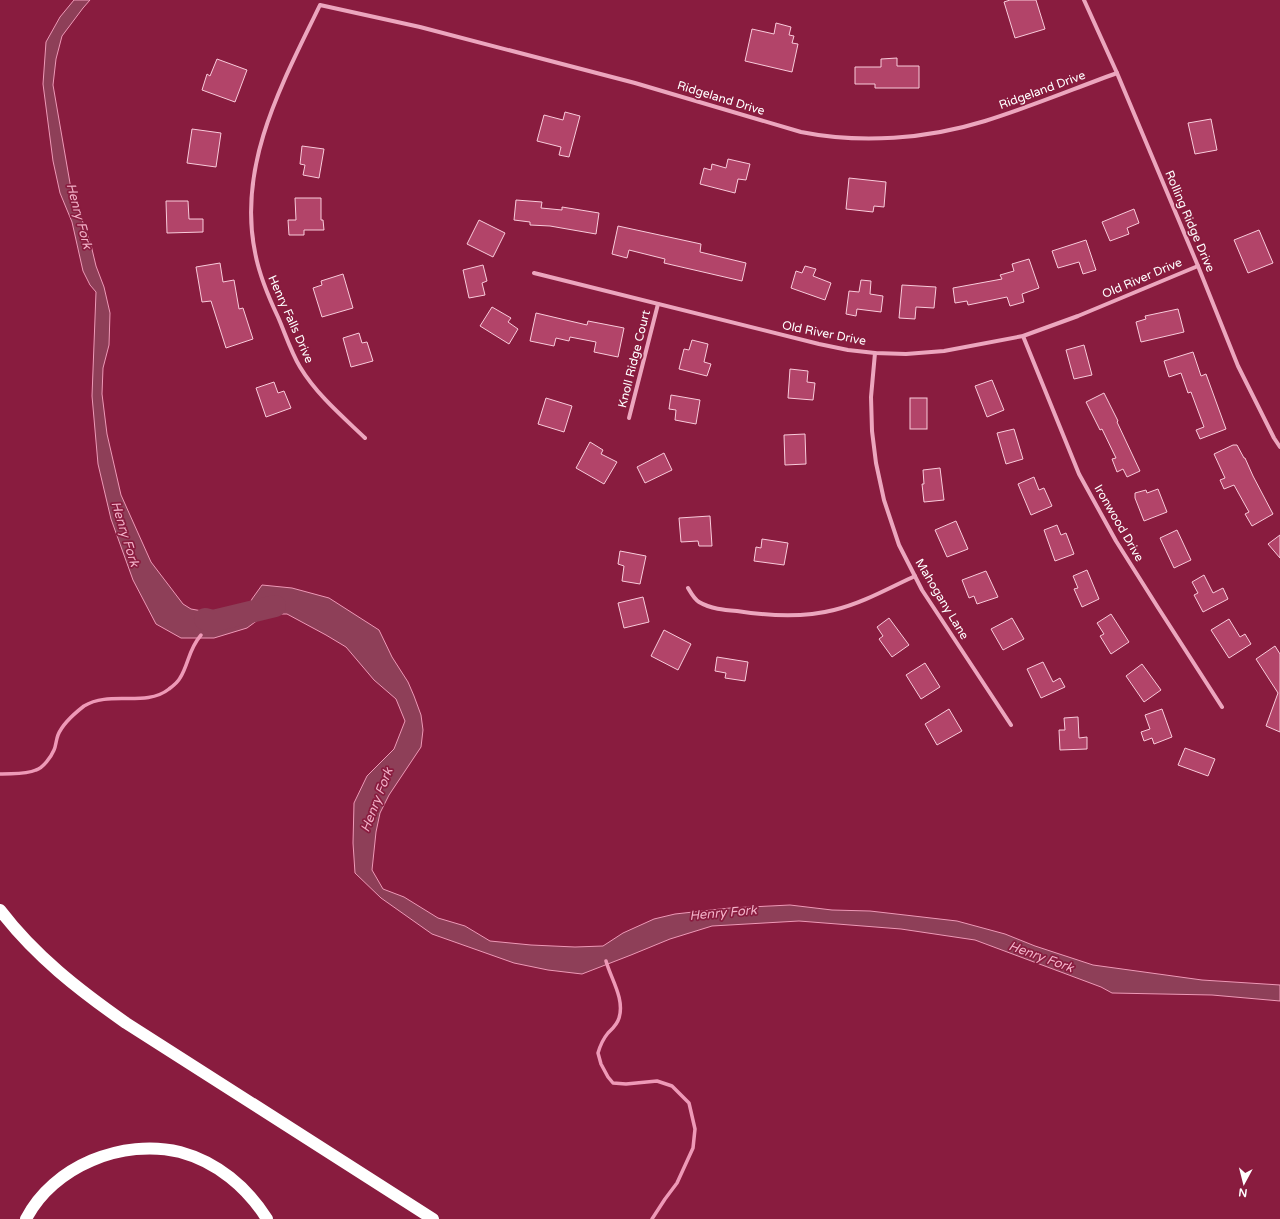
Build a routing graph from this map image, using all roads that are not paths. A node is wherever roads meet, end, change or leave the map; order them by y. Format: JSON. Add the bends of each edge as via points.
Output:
{"nodes":[{"id":1,"x":1084,"y":0,"type":"edge"},
{"id":2,"x":320,"y":5,"type":"joint"},
{"id":3,"x":1117,"y":73,"type":"junction"},
{"id":4,"x":1198,"y":266,"type":"junction"},
{"id":5,"x":534,"y":273,"type":"dead end"},
{"id":6,"x":658,"y":304,"type":"junction"},
{"id":7,"x":1023,"y":336,"type":"junction"},
{"id":8,"x":875,"y":353,"type":"junction"},
{"id":9,"x":629,"y":418,"type":"dead end"},
{"id":10,"x":366,"y":438,"type":"dead end"},
{"id":11,"x":1280,"y":448,"type":"edge"},
{"id":12,"x":915,"y":576,"type":"junction"},
{"id":13,"x":688,"y":588,"type":"dead end"},
{"id":14,"x":1222,"y":707,"type":"dead end"},
{"id":15,"x":1011,"y":725,"type":"dead end"},
{"id":16,"x":0,"y":910,"type":"edge"},
{"id":17,"x":26,"y":1219,"type":"edge"},
{"id":18,"x":267,"y":1219,"type":"edge"},
{"id":19,"x":433,"y":1219,"type":"edge"}],
"edges":[{"from":1,"to":3,"type":"street","name":"Rolling Ridge Drive"},
{"from":2,"to":3,"type":"street","name":"Ridgeland Drive","via":[[420,27],[628,81],[801,132],[827,136],[905,137],[958,128],[1012,112]]},
{"from":2,"to":10,"type":"street","name":"Henry Falls Drive","via":[[281,86],[258,151],[251,199],[252,226],[255,252],[266,291],[300,366],[331,406]]},
{"from":3,"to":4,"type":"street","name":"Rolling Ridge Drive"},
{"from":4,"to":7,"type":"street","name":"Old River Drive"},
{"from":4,"to":11,"type":"street","name":"Rolling Ridge Drive","via":[[1238,366]]},
{"from":5,"to":6,"type":"street","name":"Old River Drive"},
{"from":6,"to":8,"type":"street","name":"Old River Drive","via":[[819,344]]},
{"from":6,"to":9,"type":"street","name":"Knoll Ridge Court"},
{"from":7,"to":8,"type":"street","name":"Old River Drive","via":[[944,352]]},
{"from":7,"to":14,"type":"street","name":"Ironwood Drive","via":[[1079,474],[1116,541]]},
{"from":8,"to":12,"type":"street","name":"Mahogany Lane","via":[[871,397],[876,463],[884,500],[899,545]]},
{"from":12,"to":13,"type":"street","via":[[864,600],[835,610],[812,614],[755,614],[716,608],[698,602]]},
{"from":12,"to":15,"type":"street","name":"Mahogany Lane"},
{"from":16,"to":19,"type":"highway","via":[[26,942],[62,976],[95,1001]]},
{"from":17,"to":18,"type":"highway","via":[[43,1195],[59,1180],[86,1162],[104,1155],[147,1149],[179,1152],[216,1167],[247,1192]]}]}
